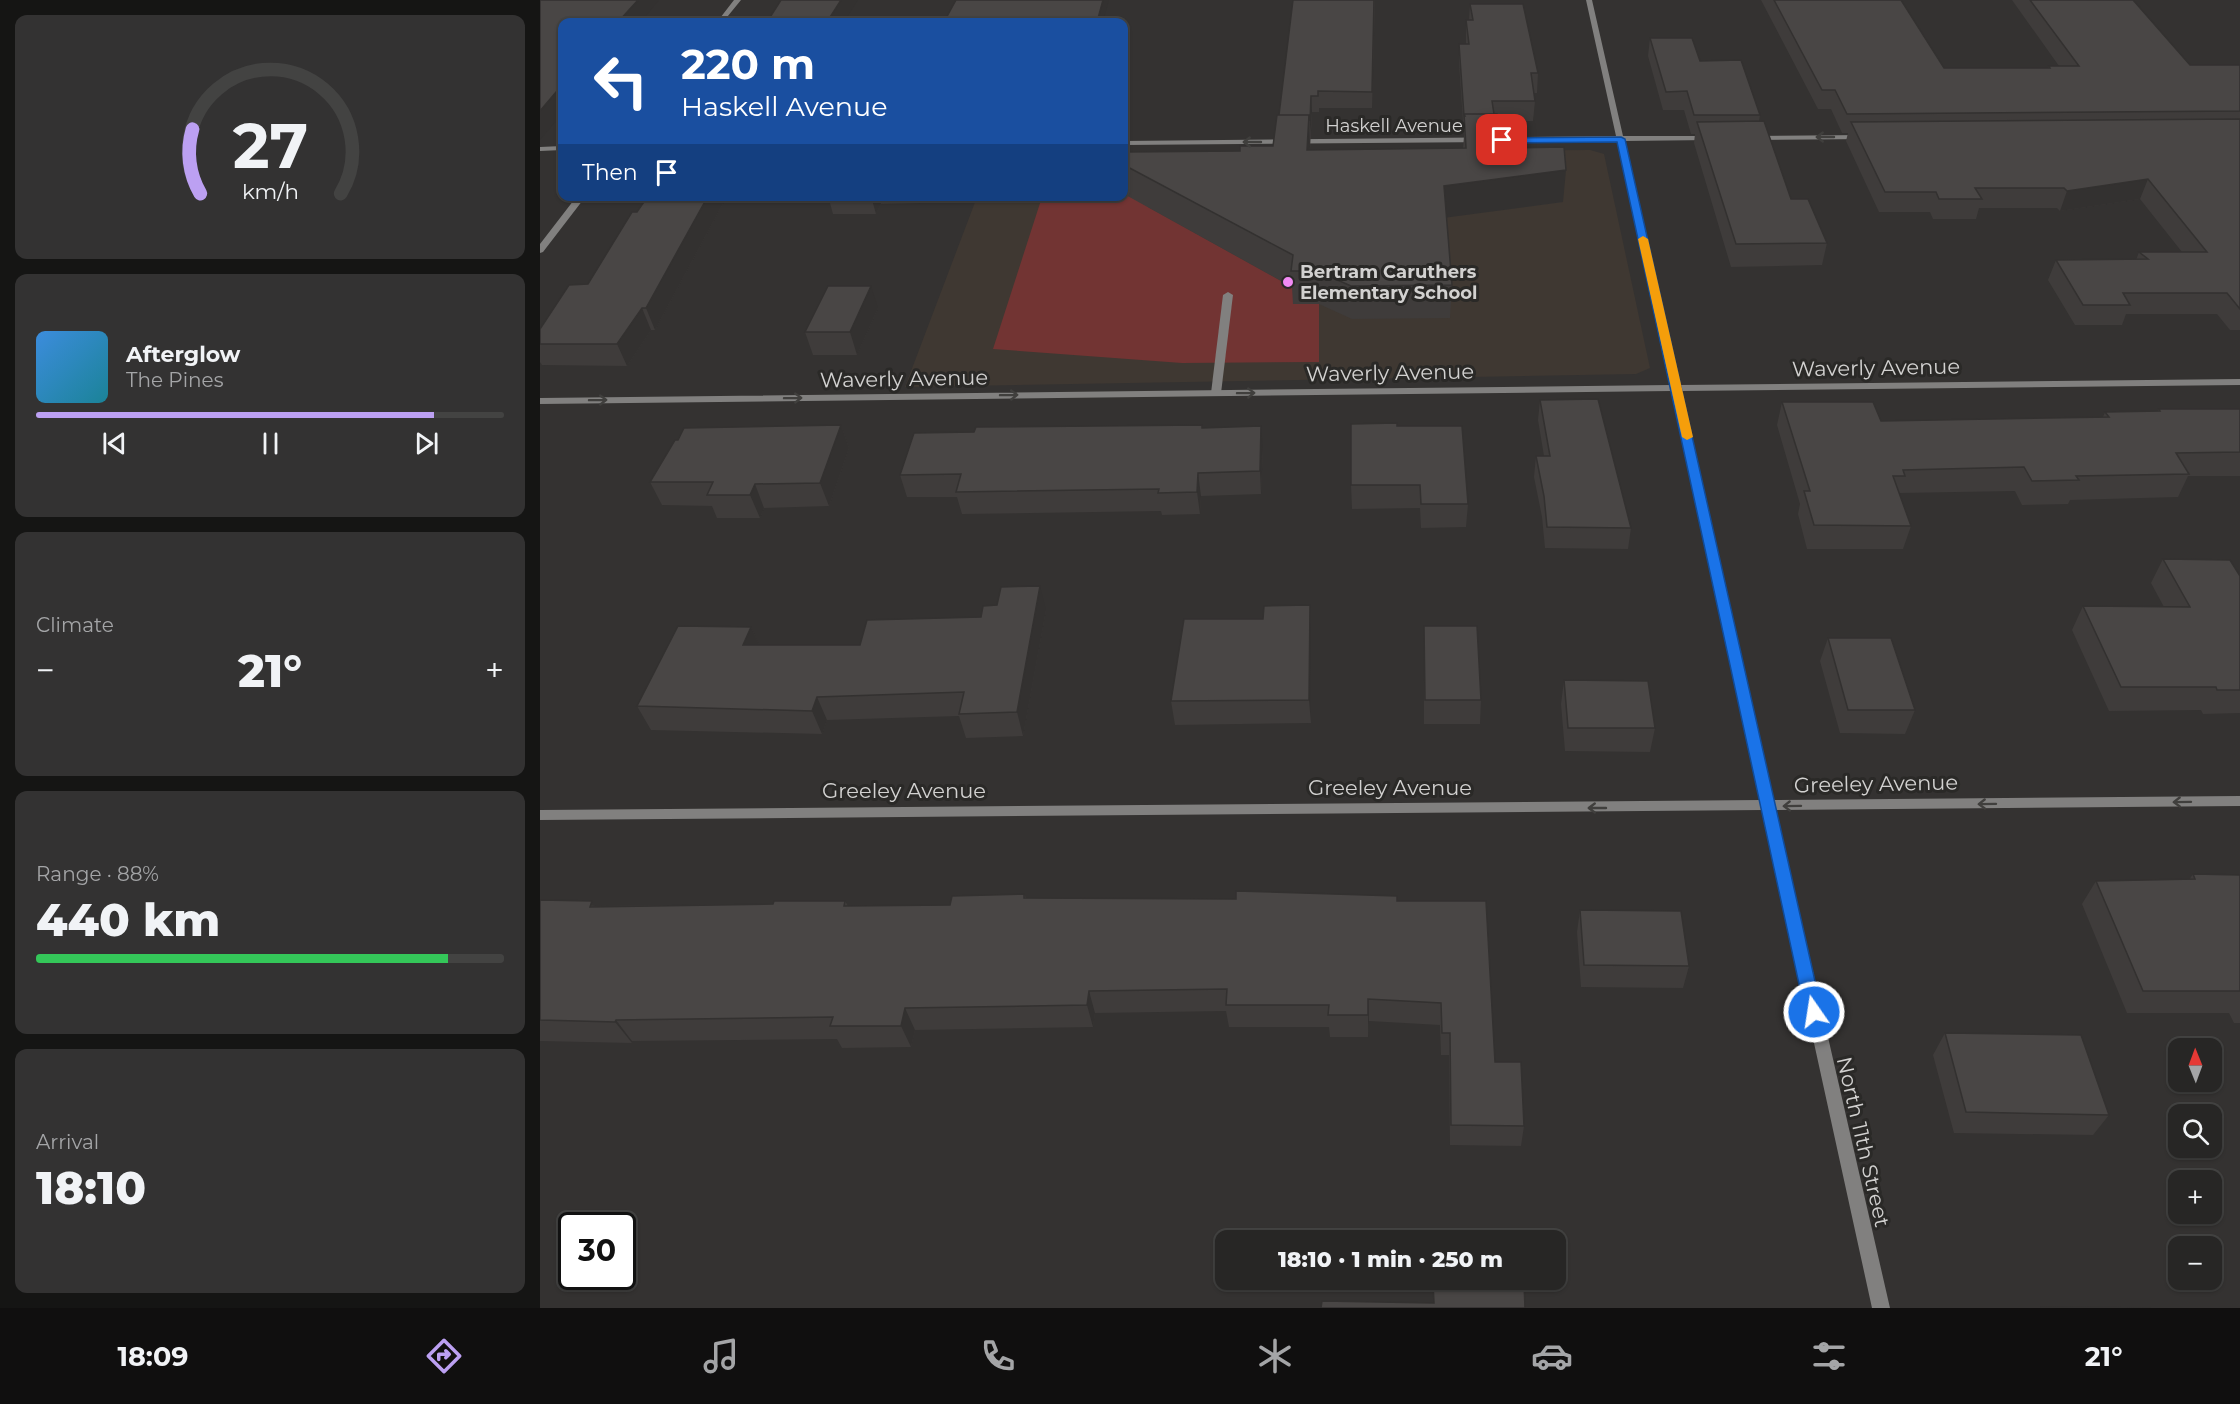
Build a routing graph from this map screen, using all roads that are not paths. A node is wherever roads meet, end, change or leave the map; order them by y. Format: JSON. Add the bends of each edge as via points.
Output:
{"nodes":[{"id":1,"x":738,"y":0,"type":"edge"},
{"id":2,"x":1590,"y":0,"type":"edge"},
{"id":3,"x":723,"y":18,"type":"edge"},
{"id":4,"x":1871,"y":137,"type":"edge"},
{"id":5,"x":1716,"y":138,"type":"edge"},
{"id":6,"x":1740,"y":138,"type":"edge"},
{"id":7,"x":1621,"y":139,"type":"junction"},
{"id":8,"x":1128,"y":143,"type":"edge"},
{"id":9,"x":558,"y":148,"type":"edge"},
{"id":10,"x":540,"y":149,"type":"edge"},
{"id":11,"x":578,"y":201,"type":"edge"},
{"id":12,"x":540,"y":250,"type":"edge"},
{"id":13,"x":1228,"y":295,"type":"dead end"},
{"id":14,"x":2240,"y":382,"type":"edge"},
{"id":15,"x":1677,"y":388,"type":"junction"},
{"id":16,"x":1216,"y":393,"type":"junction"},
{"id":17,"x":540,"y":401,"type":"edge"},
{"id":18,"x":2240,"y":801,"type":"edge"},
{"id":19,"x":1767,"y":806,"type":"junction"},
{"id":20,"x":540,"y":815,"type":"edge"},
{"id":21,"x":1881,"y":1308,"type":"edge"}],
"edges":[{"from":1,"to":3,"type":"street"},
{"from":2,"to":7,"type":"street","name":"North 11th Street"},
{"from":4,"to":6,"type":"street","one_way":true},
{"from":5,"to":7,"type":"street","name":"Haskell Avenue"},
{"from":7,"to":8,"type":"street","name":"Haskell Avenue","one_way":true},
{"from":7,"to":15,"type":"street","name":"North 11th Street"},
{"from":9,"to":10,"type":"street"},
{"from":11,"to":12,"type":"street"},
{"from":13,"to":16,"type":"street"},
{"from":14,"to":15,"type":"street","name":"Waverly Avenue"},
{"from":16,"to":15,"type":"street","name":"Waverly Avenue","one_way":true},
{"from":15,"to":19,"type":"street","name":"North 11th Street"},
{"from":17,"to":16,"type":"street","name":"Waverly Avenue","one_way":true},
{"from":18,"to":19,"type":"street","name":"Greeley Avenue","one_way":true},
{"from":19,"to":20,"type":"street","name":"Greeley Avenue","one_way":true},
{"from":19,"to":21,"type":"street","name":"North 11th Street"}]}
